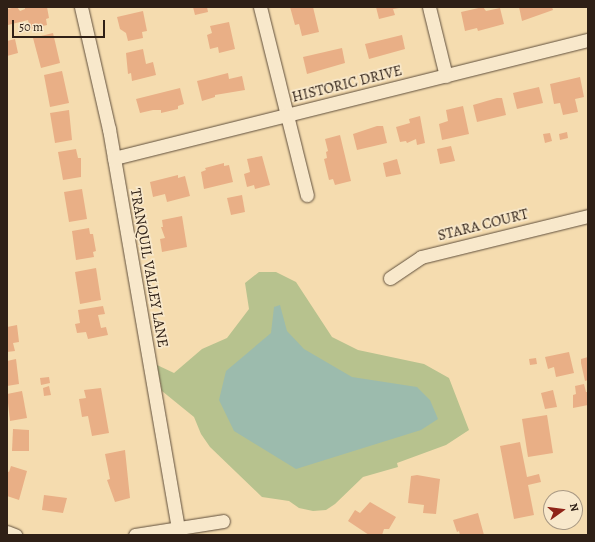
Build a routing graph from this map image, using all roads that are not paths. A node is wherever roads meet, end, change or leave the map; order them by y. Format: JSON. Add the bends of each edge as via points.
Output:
{"nodes":[{"id":1,"x":81,"y":7,"type":"edge"},
{"id":2,"x":260,"y":7,"type":"edge"},
{"id":3,"x":429,"y":7,"type":"edge"},
{"id":4,"x":588,"y":40,"type":"edge"},
{"id":5,"x":446,"y":76,"type":"junction"},
{"id":6,"x":286,"y":116,"type":"junction"},
{"id":7,"x":114,"y":158,"type":"junction"},
{"id":8,"x":306,"y":195,"type":"dead end"},
{"id":9,"x":588,"y":216,"type":"edge"},
{"id":10,"x":390,"y":278,"type":"dead end"},
{"id":11,"x":223,"y":521,"type":"dead end"},
{"id":12,"x":7,"y":532,"type":"edge"},
{"id":13,"x":178,"y":532,"type":"edge"},
{"id":14,"x":15,"y":535,"type":"edge"},
{"id":15,"x":136,"y":535,"type":"edge"}],
"edges":[{"from":1,"to":7,"type":"street","name":"TRANQUIL VALLEY LANE"},
{"from":2,"to":6,"type":"street"},
{"from":3,"to":5,"type":"street"},
{"from":4,"to":5,"type":"street","name":"HISTORIC DRIVE"},
{"from":5,"to":6,"type":"street","name":"HISTORIC DRIVE"},
{"from":6,"to":7,"type":"street","name":"HISTORIC DRIVE"},
{"from":6,"to":8,"type":"street"},
{"from":7,"to":13,"type":"street","name":"TRANQUIL VALLEY LANE"},
{"from":9,"to":10,"type":"street","name":"STARA COURT","via":[[421,257]]},
{"from":11,"to":13,"type":"street"},
{"from":12,"to":14,"type":"street"},
{"from":13,"to":15,"type":"street"}]}
